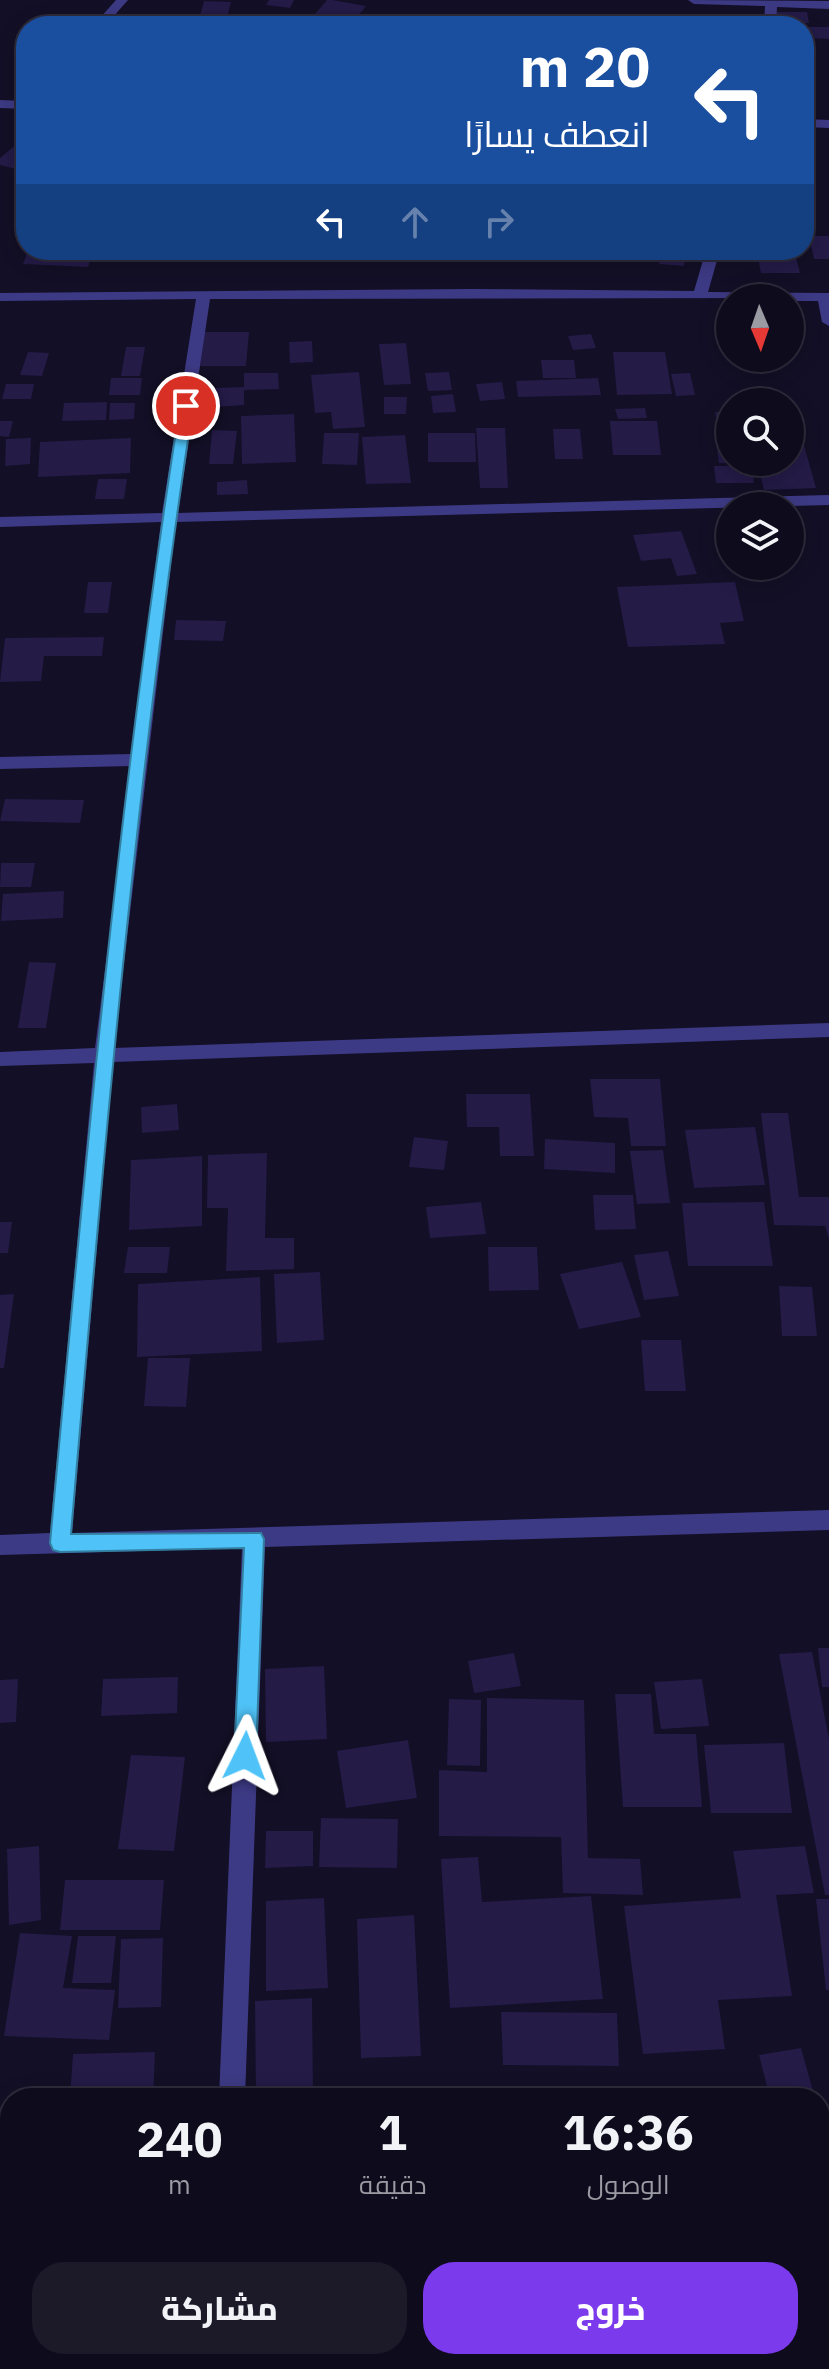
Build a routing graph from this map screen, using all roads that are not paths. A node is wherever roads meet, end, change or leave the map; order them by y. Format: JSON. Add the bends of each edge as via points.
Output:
{"nodes":[{"id":1,"x":122,"y":0,"type":"edge"},
{"id":2,"x":694,"y":0,"type":"edge"},
{"id":3,"x":771,"y":4,"type":"junction"},
{"id":4,"x":829,"y":5,"type":"edge"},
{"id":5,"x":108,"y":16,"type":"edge"},
{"id":6,"x":770,"y":16,"type":"edge"},
{"id":7,"x":710,"y":260,"type":"edge"},
{"id":8,"x":204,"y":294,"type":"junction"},
{"id":9,"x":700,"y":295,"type":"junction"},
{"id":10,"x":0,"y":297,"type":"edge"},
{"id":11,"x":826,"y":297,"type":"edge"},
{"id":12,"x":829,"y":322,"type":"edge"},
{"id":13,"x":829,"y":500,"type":"edge"},
{"id":14,"x":169,"y":519,"type":"junction"},
{"id":15,"x":0,"y":522,"type":"edge"},
{"id":16,"x":138,"y":760,"type":"junction"},
{"id":17,"x":0,"y":763,"type":"edge"},
{"id":18,"x":829,"y":1030,"type":"edge"},
{"id":19,"x":104,"y":1055,"type":"junction"},
{"id":20,"x":0,"y":1059,"type":"edge"},
{"id":21,"x":829,"y":1520,"type":"edge"},
{"id":22,"x":254,"y":1539,"type":"junction"},
{"id":23,"x":60,"y":1543,"type":"junction"},
{"id":24,"x":0,"y":1545,"type":"edge"},
{"id":25,"x":232,"y":2088,"type":"edge"}],
"edges":[{"from":1,"to":5,"type":"street"},
{"from":2,"to":3,"type":"street"},
{"from":3,"to":4,"type":"street"},
{"from":3,"to":6,"type":"street"},
{"from":7,"to":9,"type":"street"},
{"from":8,"to":9,"type":"street"},
{"from":8,"to":10,"type":"street"},
{"from":8,"to":14,"type":"street"},
{"from":9,"to":11,"type":"street"},
{"from":11,"to":12,"type":"street"},
{"from":13,"to":14,"type":"street"},
{"from":14,"to":15,"type":"street"},
{"from":14,"to":16,"type":"street"},
{"from":16,"to":17,"type":"street"},
{"from":16,"to":19,"type":"street"},
{"from":18,"to":19,"type":"street"},
{"from":19,"to":20,"type":"street"},
{"from":19,"to":23,"type":"street"},
{"from":21,"to":22,"type":"street"},
{"from":22,"to":23,"type":"street"},
{"from":22,"to":25,"type":"street"},
{"from":23,"to":24,"type":"street"}]}
